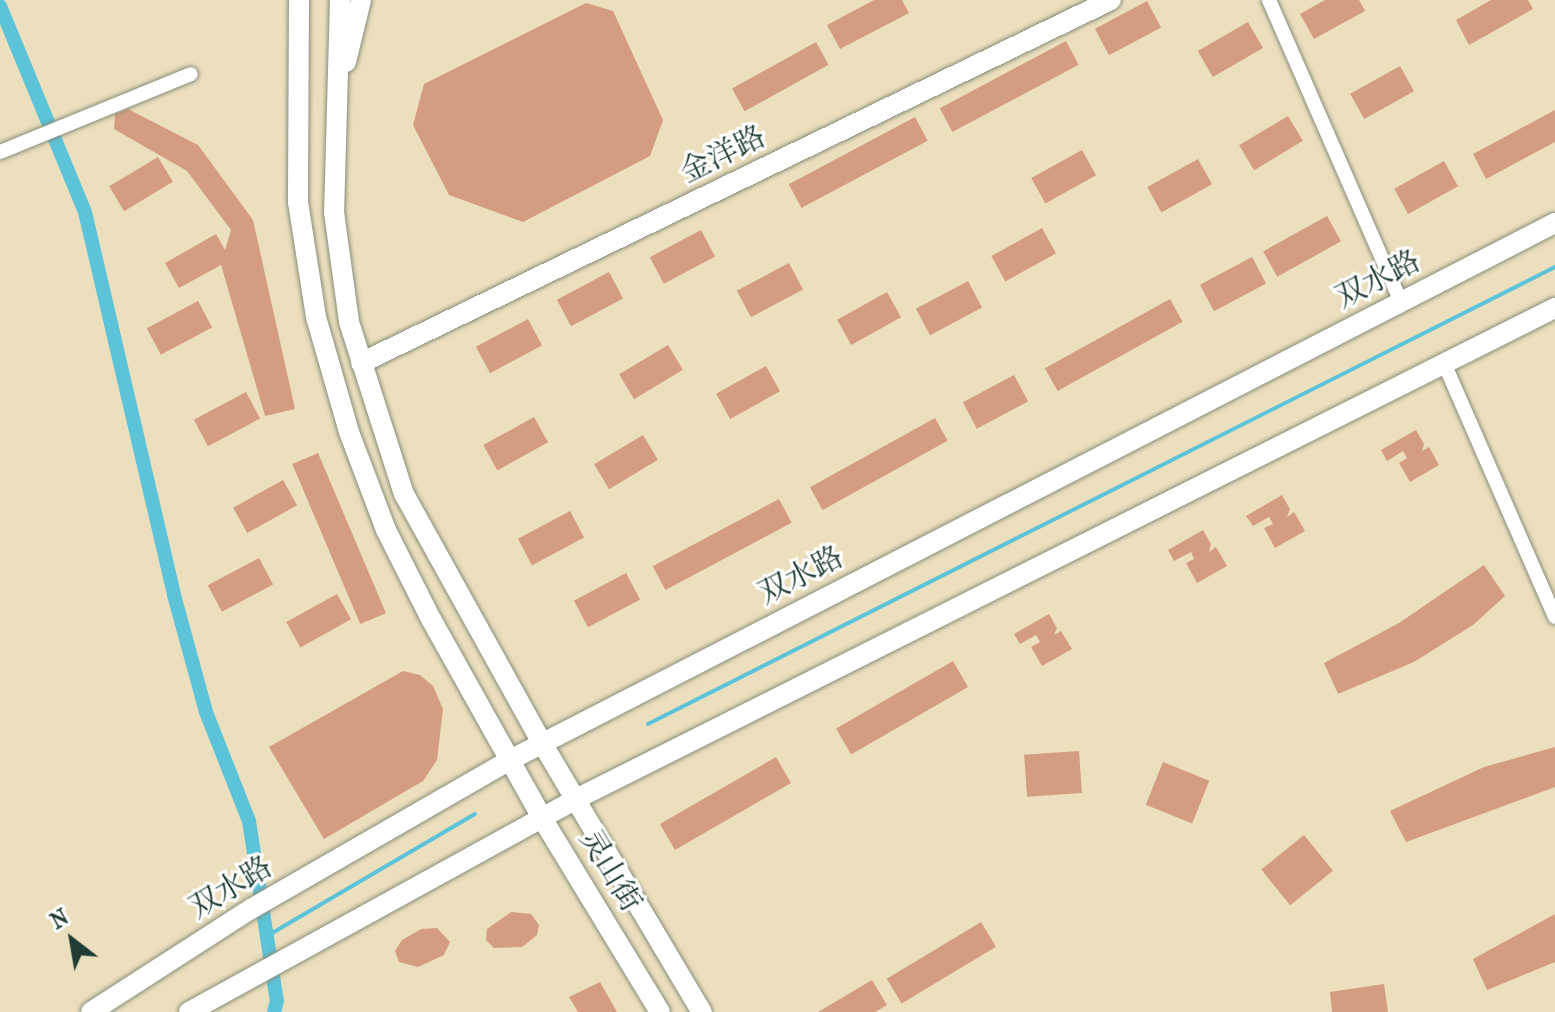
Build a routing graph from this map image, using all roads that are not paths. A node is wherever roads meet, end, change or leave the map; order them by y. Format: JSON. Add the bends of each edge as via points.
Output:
{"nodes":[{"id":1,"x":299,"y":0,"type":"edge"},
{"id":2,"x":340,"y":0,"type":"edge"},
{"id":3,"x":361,"y":0,"type":"edge"},
{"id":4,"x":1111,"y":0,"type":"edge"},
{"id":5,"x":1269,"y":0,"type":"edge"},
{"id":6,"x":191,"y":74,"type":"dead end"},
{"id":7,"x":335,"y":104,"type":"junction"},
{"id":8,"x":0,"y":152,"type":"edge"},
{"id":9,"x":1555,"y":223,"type":"edge"},
{"id":10,"x":1401,"y":302,"type":"junction"},
{"id":11,"x":1555,"y":308,"type":"edge"},
{"id":12,"x":361,"y":363,"type":"junction"},
{"id":13,"x":1444,"y":363,"type":"junction"},
{"id":14,"x":1555,"y":617,"type":"edge"},
{"id":15,"x":542,"y":743,"type":"junction"},
{"id":16,"x":510,"y":760,"type":"junction"},
{"id":17,"x":574,"y":800,"type":"junction"},
{"id":18,"x":542,"y":818,"type":"junction"},
{"id":19,"x":91,"y":1012,"type":"edge"},
{"id":20,"x":189,"y":1012,"type":"edge"},
{"id":21,"x":660,"y":1012,"type":"edge"},
{"id":22,"x":702,"y":1012,"type":"edge"}],
"edges":[{"from":1,"to":16,"type":"main road","name":"灵山街","via":[[298,202],[328,360],[386,530]]},
{"from":2,"to":7,"type":"main road"},
{"from":3,"to":7,"type":"main road"},
{"from":4,"to":12,"type":"main road","name":"金洋路"},
{"from":5,"to":10,"type":"street"},
{"from":6,"to":8,"type":"street"},
{"from":7,"to":12,"type":"main road","name":"灵山街","via":[[334,212]]},
{"from":9,"to":10,"type":"main road","name":"双水路"},
{"from":10,"to":15,"type":"main road","name":"双水路"},
{"from":11,"to":13,"type":"main road"},
{"from":12,"to":15,"type":"main road","name":"灵山街","via":[[404,494]]},
{"from":13,"to":14,"type":"street"},
{"from":13,"to":17,"type":"main road"},
{"from":15,"to":16,"type":"main road","name":"双水路"},
{"from":15,"to":17,"type":"main road","name":"灵山街"},
{"from":16,"to":18,"type":"main road","name":"灵山街"},
{"from":16,"to":19,"type":"main road","name":"双水路","via":[[251,909]]},
{"from":17,"to":18,"type":"main road"},
{"from":17,"to":22,"type":"main road","name":"灵山街"},
{"from":18,"to":20,"type":"main road"},
{"from":18,"to":21,"type":"main road","name":"灵山街"}]}
